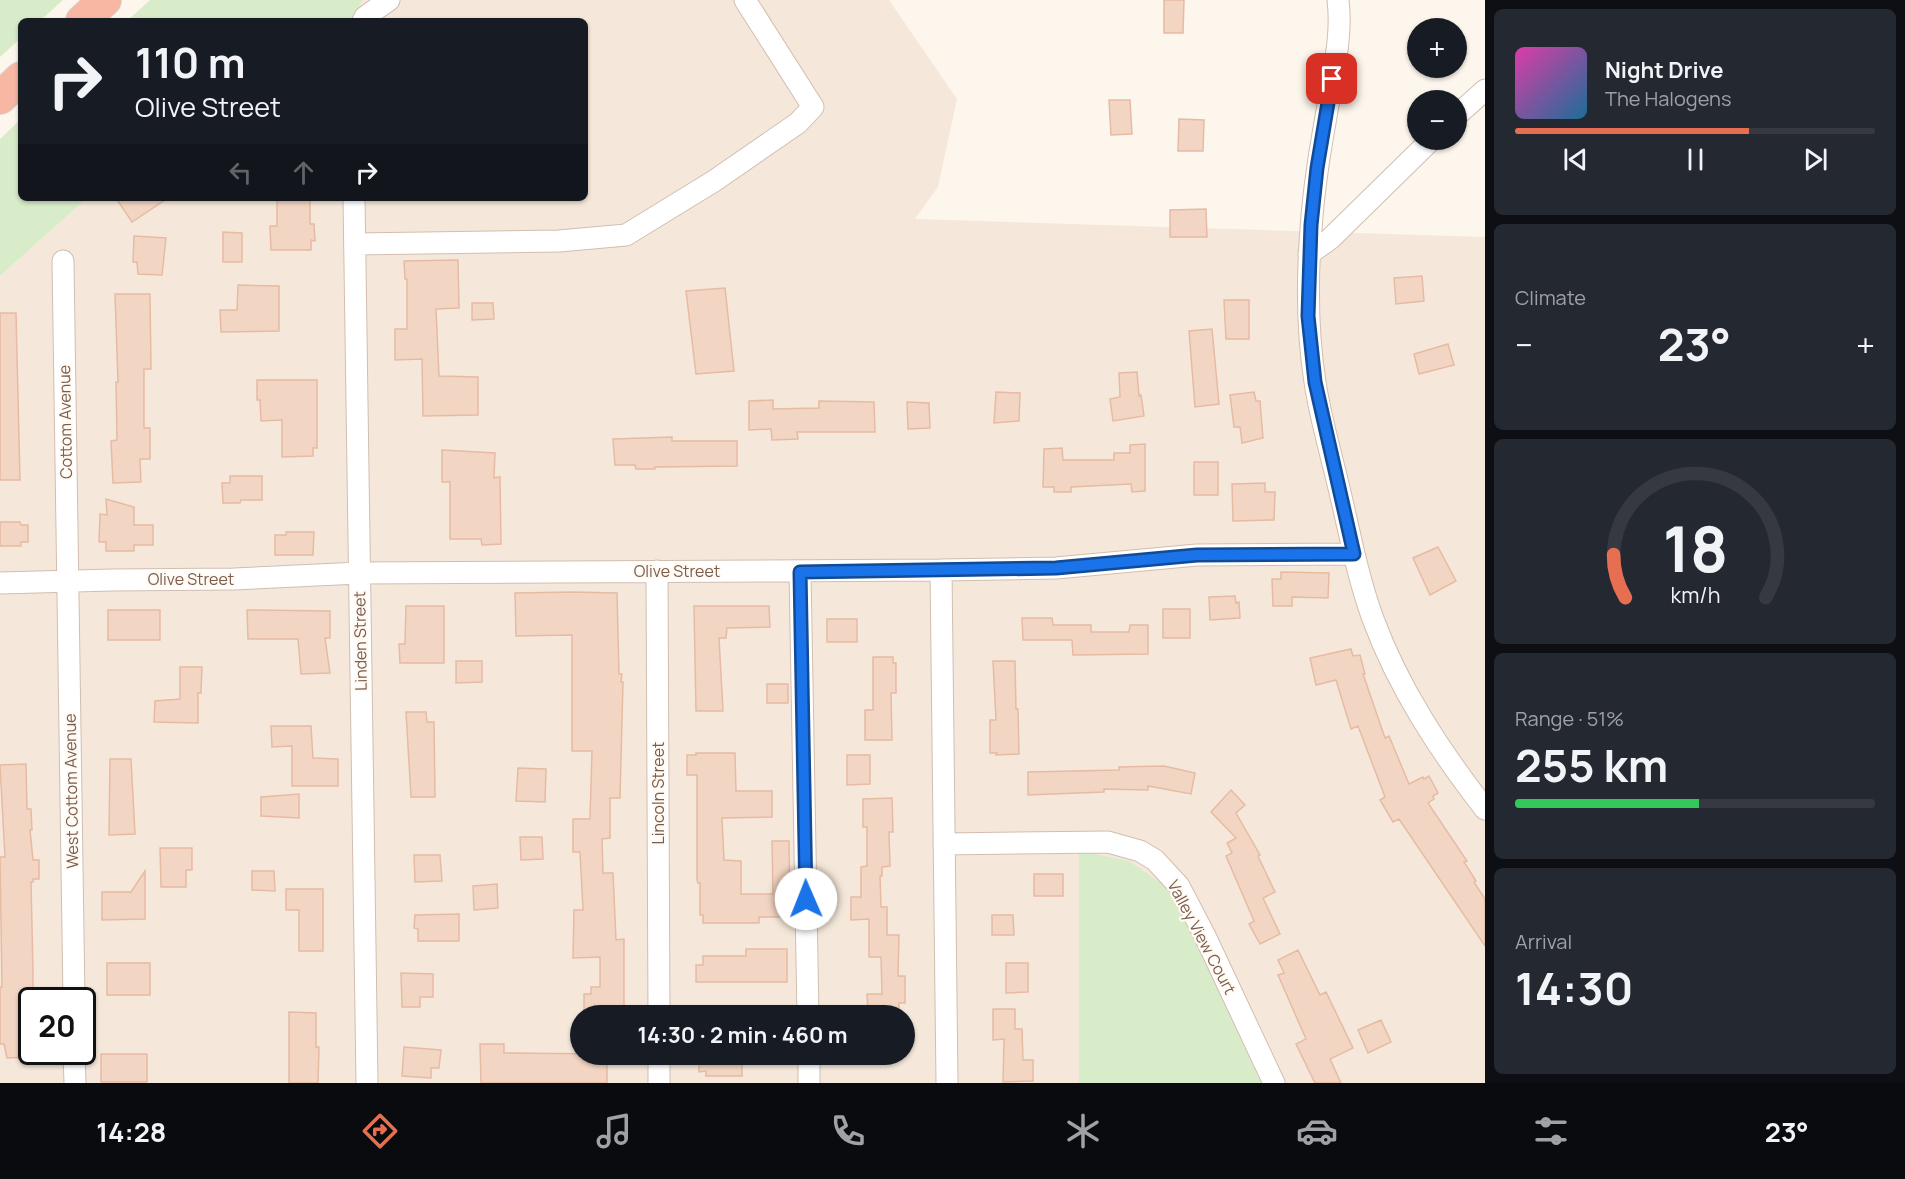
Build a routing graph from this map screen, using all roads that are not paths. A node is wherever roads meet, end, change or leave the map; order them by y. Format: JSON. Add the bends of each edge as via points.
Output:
{"nodes":[{"id":1,"x":105,"y":0,"type":"edge"},
{"id":2,"x":389,"y":0,"type":"edge"},
{"id":3,"x":746,"y":0,"type":"edge"},
{"id":4,"x":1338,"y":0,"type":"edge"},
{"id":5,"x":85,"y":18,"type":"edge"},
{"id":6,"x":364,"y":18,"type":"edge"},
{"id":7,"x":18,"y":81,"type":"edge"},
{"id":8,"x":1485,"y":90,"type":"edge"},
{"id":9,"x":0,"y":98,"type":"edge"},
{"id":10,"x":1467,"y":106,"type":"edge"},
{"id":11,"x":1421,"y":150,"type":"edge"},
{"id":12,"x":354,"y":201,"type":"edge"},
{"id":13,"x":355,"y":244,"type":"junction"},
{"id":14,"x":1309,"y":254,"type":"junction"},
{"id":15,"x":63,"y":261,"type":"dead end"},
{"id":16,"x":1354,"y":554,"type":"junction"},
{"id":17,"x":941,"y":570,"type":"junction"},
{"id":18,"x":657,"y":571,"type":"junction"},
{"id":19,"x":800,"y":572,"type":"junction"},
{"id":20,"x":359,"y":573,"type":"junction"},
{"id":21,"x":68,"y":582,"type":"junction"},
{"id":22,"x":0,"y":584,"type":"edge"},
{"id":23,"x":1485,"y":809,"type":"edge"},
{"id":24,"x":944,"y":844,"type":"junction"},
{"id":25,"x":74,"y":987,"type":"edge"},
{"id":26,"x":659,"y":1005,"type":"edge"},
{"id":27,"x":808,"y":1005,"type":"edge"},
{"id":28,"x":74,"y":1065,"type":"edge"},
{"id":29,"x":659,"y":1065,"type":"edge"},
{"id":30,"x":809,"y":1065,"type":"edge"},
{"id":31,"x":75,"y":1083,"type":"edge"},
{"id":32,"x":366,"y":1083,"type":"edge"},
{"id":33,"x":659,"y":1083,"type":"edge"},
{"id":34,"x":809,"y":1083,"type":"edge"},
{"id":35,"x":947,"y":1083,"type":"edge"},
{"id":36,"x":1274,"y":1083,"type":"edge"}],
"edges":[{"from":1,"to":5,"type":"highway"},
{"from":2,"to":6,"type":"street"},
{"from":3,"to":13,"type":"street","via":[[813,107],[798,123],[714,181],[626,235],[560,241]]},
{"from":4,"to":14,"type":"street","via":[[1338,41],[1317,168]]},
{"from":7,"to":9,"type":"highway"},
{"from":8,"to":10,"type":"street"},
{"from":11,"to":14,"type":"street","via":[[1330,239]]},
{"from":12,"to":13,"type":"street","name":"Linden Street"},
{"from":13,"to":20,"type":"street","name":"Linden Street"},
{"from":14,"to":16,"type":"street","via":[[1308,316],[1315,382]]},
{"from":15,"to":21,"type":"street","name":"Cottom Avenue"},
{"from":16,"to":17,"type":"street","name":"Olive Street","via":[[1197,555],[1056,568]]},
{"from":16,"to":23,"type":"street","via":[[1372,616],[1401,683],[1460,777]]},
{"from":17,"to":19,"type":"street","name":"Olive Street"},
{"from":17,"to":24,"type":"street"},
{"from":18,"to":19,"type":"street","name":"Olive Street"},
{"from":18,"to":20,"type":"street","name":"Olive Street"},
{"from":18,"to":26,"type":"street","name":"Lincoln Street"},
{"from":19,"to":27,"type":"street"},
{"from":20,"to":21,"type":"street","name":"Olive Street"},
{"from":20,"to":32,"type":"street","name":"Linden Street"},
{"from":21,"to":22,"type":"street","name":"Olive Street"},
{"from":21,"to":25,"type":"street","name":"West Cottom Avenue"},
{"from":24,"to":35,"type":"street"},
{"from":24,"to":36,"type":"street","name":"Valley View Court","via":[[1108,842],[1140,851],[1155,860],[1179,886]]},
{"from":28,"to":31,"type":"street"},
{"from":29,"to":33,"type":"street"},
{"from":30,"to":34,"type":"street"}]}
